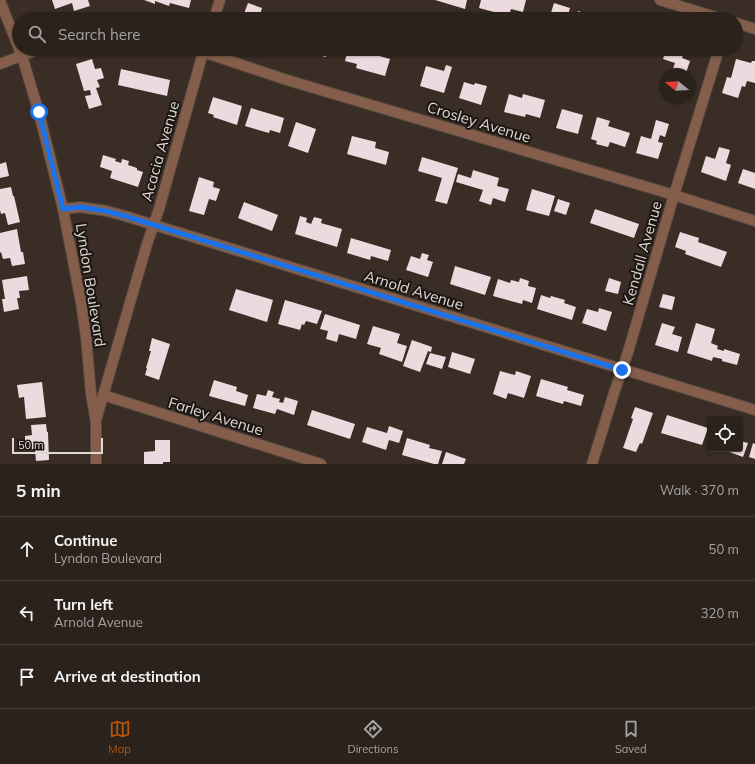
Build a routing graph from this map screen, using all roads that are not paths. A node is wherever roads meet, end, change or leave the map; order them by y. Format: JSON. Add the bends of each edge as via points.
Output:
{"nodes":[{"id":1,"x":220,"y":0,"type":"edge"},
{"id":2,"x":660,"y":0,"type":"edge"},
{"id":3,"x":0,"y":1,"type":"edge"},
{"id":4,"x":216,"y":12,"type":"edge"},
{"id":5,"x":699,"y":12,"type":"edge"},
{"id":6,"x":743,"y":25,"type":"edge"},
{"id":7,"x":755,"y":29,"type":"edge"},
{"id":8,"x":12,"y":31,"type":"edge"},
{"id":9,"x":22,"y":56,"type":"joint"},
{"id":10,"x":199,"y":56,"type":"edge"},
{"id":11,"x":217,"y":56,"type":"edge"},
{"id":12,"x":716,"y":56,"type":"edge"},
{"id":13,"x":0,"y":64,"type":"edge"},
{"id":14,"x":674,"y":195,"type":"junction"},
{"id":15,"x":63,"y":209,"type":"junction"},
{"id":16,"x":755,"y":221,"type":"edge"},
{"id":17,"x":154,"y":225,"type":"junction"},
{"id":18,"x":622,"y":370,"type":"junction"},
{"id":19,"x":103,"y":395,"type":"junction"},
{"id":20,"x":755,"y":410,"type":"edge"},
{"id":21,"x":96,"y":423,"type":"junction"},
{"id":22,"x":96,"y":464,"type":"edge"},
{"id":23,"x":321,"y":464,"type":"edge"},
{"id":24,"x":592,"y":464,"type":"edge"}],
"edges":[{"from":1,"to":4,"type":"street"},
{"from":2,"to":5,"type":"street"},
{"from":3,"to":8,"type":"street","name":"Lyndon Boulevard"},
{"from":6,"to":7,"type":"street"},
{"from":9,"to":13,"type":"street"},
{"from":9,"to":15,"type":"street","name":"Lyndon Boulevard"},
{"from":10,"to":17,"type":"street","name":"Acacia Avenue"},
{"from":11,"to":14,"type":"street","name":"Crosley Avenue","via":[[287,80]]},
{"from":12,"to":14,"type":"street","name":"Kendall Avenue"},
{"from":14,"to":16,"type":"street","name":"Crosley Avenue"},
{"from":14,"to":18,"type":"street","name":"Kendall Avenue"},
{"from":15,"to":17,"type":"street","name":"Arnold Avenue","via":[[80,207],[106,211]]},
{"from":15,"to":21,"type":"street","name":"Lyndon Boulevard","via":[[81,302]]},
{"from":17,"to":18,"type":"street","name":"Arnold Avenue"},
{"from":17,"to":19,"type":"street","name":"Acacia Avenue"},
{"from":18,"to":20,"type":"street","name":"Arnold Avenue"},
{"from":18,"to":24,"type":"street","name":"Kendall Avenue"},
{"from":19,"to":21,"type":"street","name":"Acacia Avenue"},
{"from":19,"to":23,"type":"street","name":"Farley Avenue"},
{"from":21,"to":22,"type":"street","name":"Lyndon Boulevard"}]}
